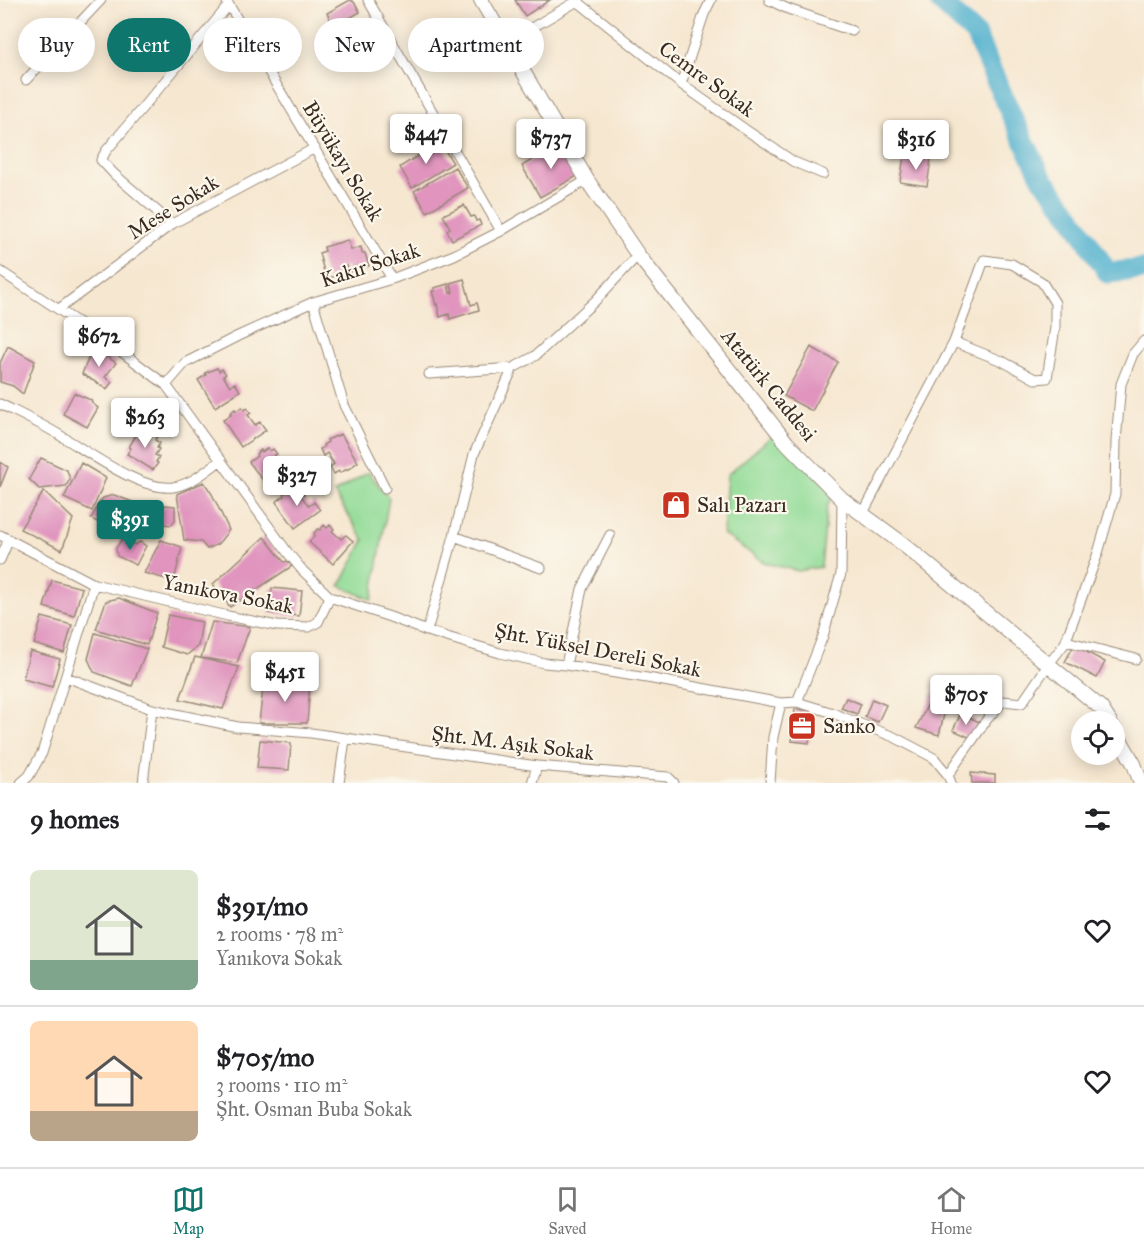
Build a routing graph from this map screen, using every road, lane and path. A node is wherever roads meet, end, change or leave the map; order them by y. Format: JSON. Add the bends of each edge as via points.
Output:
{"nodes":[{"id":1,"x":101,"y":0,"type":"edge"},
{"id":2,"x":368,"y":0,"type":"edge"},
{"id":3,"x":481,"y":0,"type":"edge"},
{"id":4,"x":711,"y":0,"type":"edge"},
{"id":5,"x":769,"y":0,"type":"edge"},
{"id":6,"x":578,"y":1,"type":"edge"},
{"id":7,"x":227,"y":2,"type":"edge"},
{"id":8,"x":491,"y":18,"type":"edge"},
{"id":9,"x":544,"y":21,"type":"edge"},
{"id":10,"x":852,"y":31,"type":"dead end"},
{"id":11,"x":523,"y":72,"type":"edge"},
{"id":12,"x":26,"y":80,"type":"dead end"},
{"id":13,"x":681,"y":84,"type":"junction"},
{"id":14,"x":315,"y":148,"type":"junction"},
{"id":15,"x":823,"y":174,"type":"dead end"},
{"id":16,"x":587,"y":180,"type":"junction"},
{"id":17,"x":172,"y":224,"type":"junction"},
{"id":18,"x":501,"y":231,"type":"junction"},
{"id":19,"x":639,"y":255,"type":"junction"},
{"id":20,"x":0,"y":271,"type":"edge"},
{"id":21,"x":392,"y":279,"type":"junction"},
{"id":22,"x":313,"y":302,"type":"junction"},
{"id":23,"x":59,"y":309,"type":"junction"},
{"id":24,"x":1144,"y":341,"type":"edge"},
{"id":25,"x":954,"y":342,"type":"junction"},
{"id":26,"x":513,"y":369,"type":"junction"},
{"id":27,"x":429,"y":374,"type":"dead end"},
{"id":28,"x":166,"y":385,"type":"junction"},
{"id":29,"x":0,"y":404,"type":"edge"},
{"id":30,"x":220,"y":460,"type":"junction"},
{"id":31,"x":385,"y":488,"type":"dead end"},
{"id":32,"x":842,"y":499,"type":"junction"},
{"id":33,"x":861,"y":514,"type":"junction"},
{"id":34,"x":610,"y":535,"type":"dead end"},
{"id":35,"x":454,"y":536,"type":"junction"},
{"id":36,"x":4,"y":537,"type":"edge"},
{"id":37,"x":0,"y":560,"type":"edge"},
{"id":38,"x":542,"y":568,"type":"dead end"},
{"id":39,"x":94,"y":584,"type":"junction"},
{"id":40,"x":330,"y":597,"type":"junction"},
{"id":41,"x":427,"y":631,"type":"junction"},
{"id":42,"x":1066,"y":641,"type":"junction"},
{"id":43,"x":1136,"y":658,"type":"dead end"},
{"id":44,"x":566,"y":665,"type":"junction"},
{"id":45,"x":1048,"y":665,"type":"junction"},
{"id":46,"x":66,"y":677,"type":"junction"},
{"id":47,"x":797,"y":702,"type":"junction"},
{"id":48,"x":781,"y":703,"type":"junction"},
{"id":49,"x":152,"y":709,"type":"junction"},
{"id":50,"x":1103,"y":711,"type":"edge"},
{"id":51,"x":345,"y":739,"type":"junction"},
{"id":52,"x":1125,"y":748,"type":"edge"},
{"id":53,"x":537,"y":766,"type":"junction"},
{"id":54,"x":950,"y":779,"type":"edge"},
{"id":55,"x":21,"y":783,"type":"edge"},
{"id":56,"x":143,"y":783,"type":"edge"},
{"id":57,"x":339,"y":783,"type":"edge"},
{"id":58,"x":532,"y":783,"type":"edge"},
{"id":59,"x":674,"y":783,"type":"edge"},
{"id":60,"x":770,"y":783,"type":"edge"},
{"id":61,"x":1141,"y":783,"type":"edge"}],
"edges":[{"from":1,"to":12,"type":"street"},
{"from":2,"to":18,"type":"street"},
{"from":3,"to":8,"type":"main road","name":"Atatürk Caddesi"},
{"from":4,"to":13,"type":"street"},
{"from":5,"to":10,"type":"street"},
{"from":6,"to":9,"type":"street"},
{"from":6,"to":13,"type":"street","name":"Cemre Sokak"},
{"from":7,"to":14,"type":"street","name":"Büyükayı Sokak"},
{"from":7,"to":17,"type":"street","via":[[101,160]]},
{"from":11,"to":16,"type":"main road","name":"Atatürk Caddesi"},
{"from":13,"to":15,"type":"street","name":"Cemre Sokak","via":[[794,162]]},
{"from":14,"to":17,"type":"street","name":"Mese Sokak"},
{"from":14,"to":21,"type":"street","name":"Büyükayı Sokak"},
{"from":16,"to":18,"type":"street","name":"Kakır Sokak"},
{"from":16,"to":19,"type":"main road","name":"Atatürk Caddesi"},
{"from":17,"to":23,"type":"street","name":"Mese Sokak"},
{"from":18,"to":21,"type":"street","name":"Kakır Sokak","via":[[454,255]]},
{"from":19,"to":26,"type":"street","via":[[596,301],[535,356]]},
{"from":19,"to":32,"type":"main road","name":"Atatürk Caddesi","via":[[787,443]]},
{"from":20,"to":23,"type":"street","name":"Şht. Yüksel Dereli Sokak"},
{"from":21,"to":22,"type":"street","name":"Kakır Sokak"},
{"from":22,"to":28,"type":"street","name":"Kakır Sokak","via":[[186,363]]},
{"from":22,"to":31,"type":"street","via":[[344,405]]},
{"from":23,"to":28,"type":"street","name":"Şht. Yüksel Dereli Sokak"},
{"from":24,"to":42,"type":"street","via":[[1133,354],[1121,384],[1115,494]]},
{"from":25,"to":25,"type":"street","via":[[984,260],[1012,264],[1042,282],[1055,303],[1047,378],[1035,379]]},
{"from":25,"to":33,"type":"street"},
{"from":26,"to":27,"type":"street"},
{"from":26,"to":35,"type":"street","via":[[474,454]]},
{"from":28,"to":30,"type":"street","name":"Şht. Yüksel Dereli Sokak"},
{"from":29,"to":30,"type":"street","via":[[153,486],[172,487],[195,480]]},
{"from":30,"to":40,"type":"street","name":"Şht. Yüksel Dereli Sokak","via":[[288,553]]},
{"from":32,"to":33,"type":"main road","name":"Atatürk Caddesi"},
{"from":32,"to":47,"type":"street","via":[[841,574],[823,636]]},
{"from":33,"to":45,"type":"main road","name":"Atatürk Caddesi","via":[[903,544]]},
{"from":34,"to":44,"type":"street","via":[[582,589]]},
{"from":35,"to":38,"type":"street"},
{"from":35,"to":41,"type":"street"},
{"from":36,"to":37,"type":"street"},
{"from":36,"to":39,"type":"street","name":"Yanıkova Sokak"},
{"from":39,"to":40,"type":"street","name":"Yanıkova Sokak","via":[[277,626],[309,627],[318,622]]},
{"from":39,"to":46,"type":"street"},
{"from":40,"to":41,"type":"street","name":"Şht. Yüksel Dereli Sokak"},
{"from":41,"to":44,"type":"street","name":"Şht. Yüksel Dereli Sokak","via":[[544,663]]},
{"from":42,"to":43,"type":"street"},
{"from":42,"to":45,"type":"street"},
{"from":44,"to":48,"type":"street","name":"Şht. Yüksel Dereli Sokak"},
{"from":45,"to":50,"type":"main road","name":"Atatürk Caddesi"},
{"from":45,"to":54,"type":"street","via":[[1022,703],[1003,701],[988,717]]},
{"from":46,"to":49,"type":"street","name":"Şht. M. Aşık Sokak"},
{"from":46,"to":55,"type":"street","via":[[42,753]]},
{"from":47,"to":48,"type":"street","name":"Şht. Yüksel Dereli Sokak"},
{"from":47,"to":54,"type":"street","name":"Şht. Yüksel Dereli Sokak","via":[[894,737],[934,758]]},
{"from":48,"to":60,"type":"street","via":[[773,736]]},
{"from":49,"to":51,"type":"street","name":"Şht. M. Aşık Sokak","via":[[238,727]]},
{"from":49,"to":56,"type":"street"},
{"from":51,"to":53,"type":"street","name":"Şht. M. Aşık Sokak"},
{"from":51,"to":57,"type":"street"},
{"from":52,"to":61,"type":"main road"},
{"from":53,"to":58,"type":"street"},
{"from":53,"to":59,"type":"street","name":"Şht. M. Aşık Sokak","via":[[668,777]]}]}
